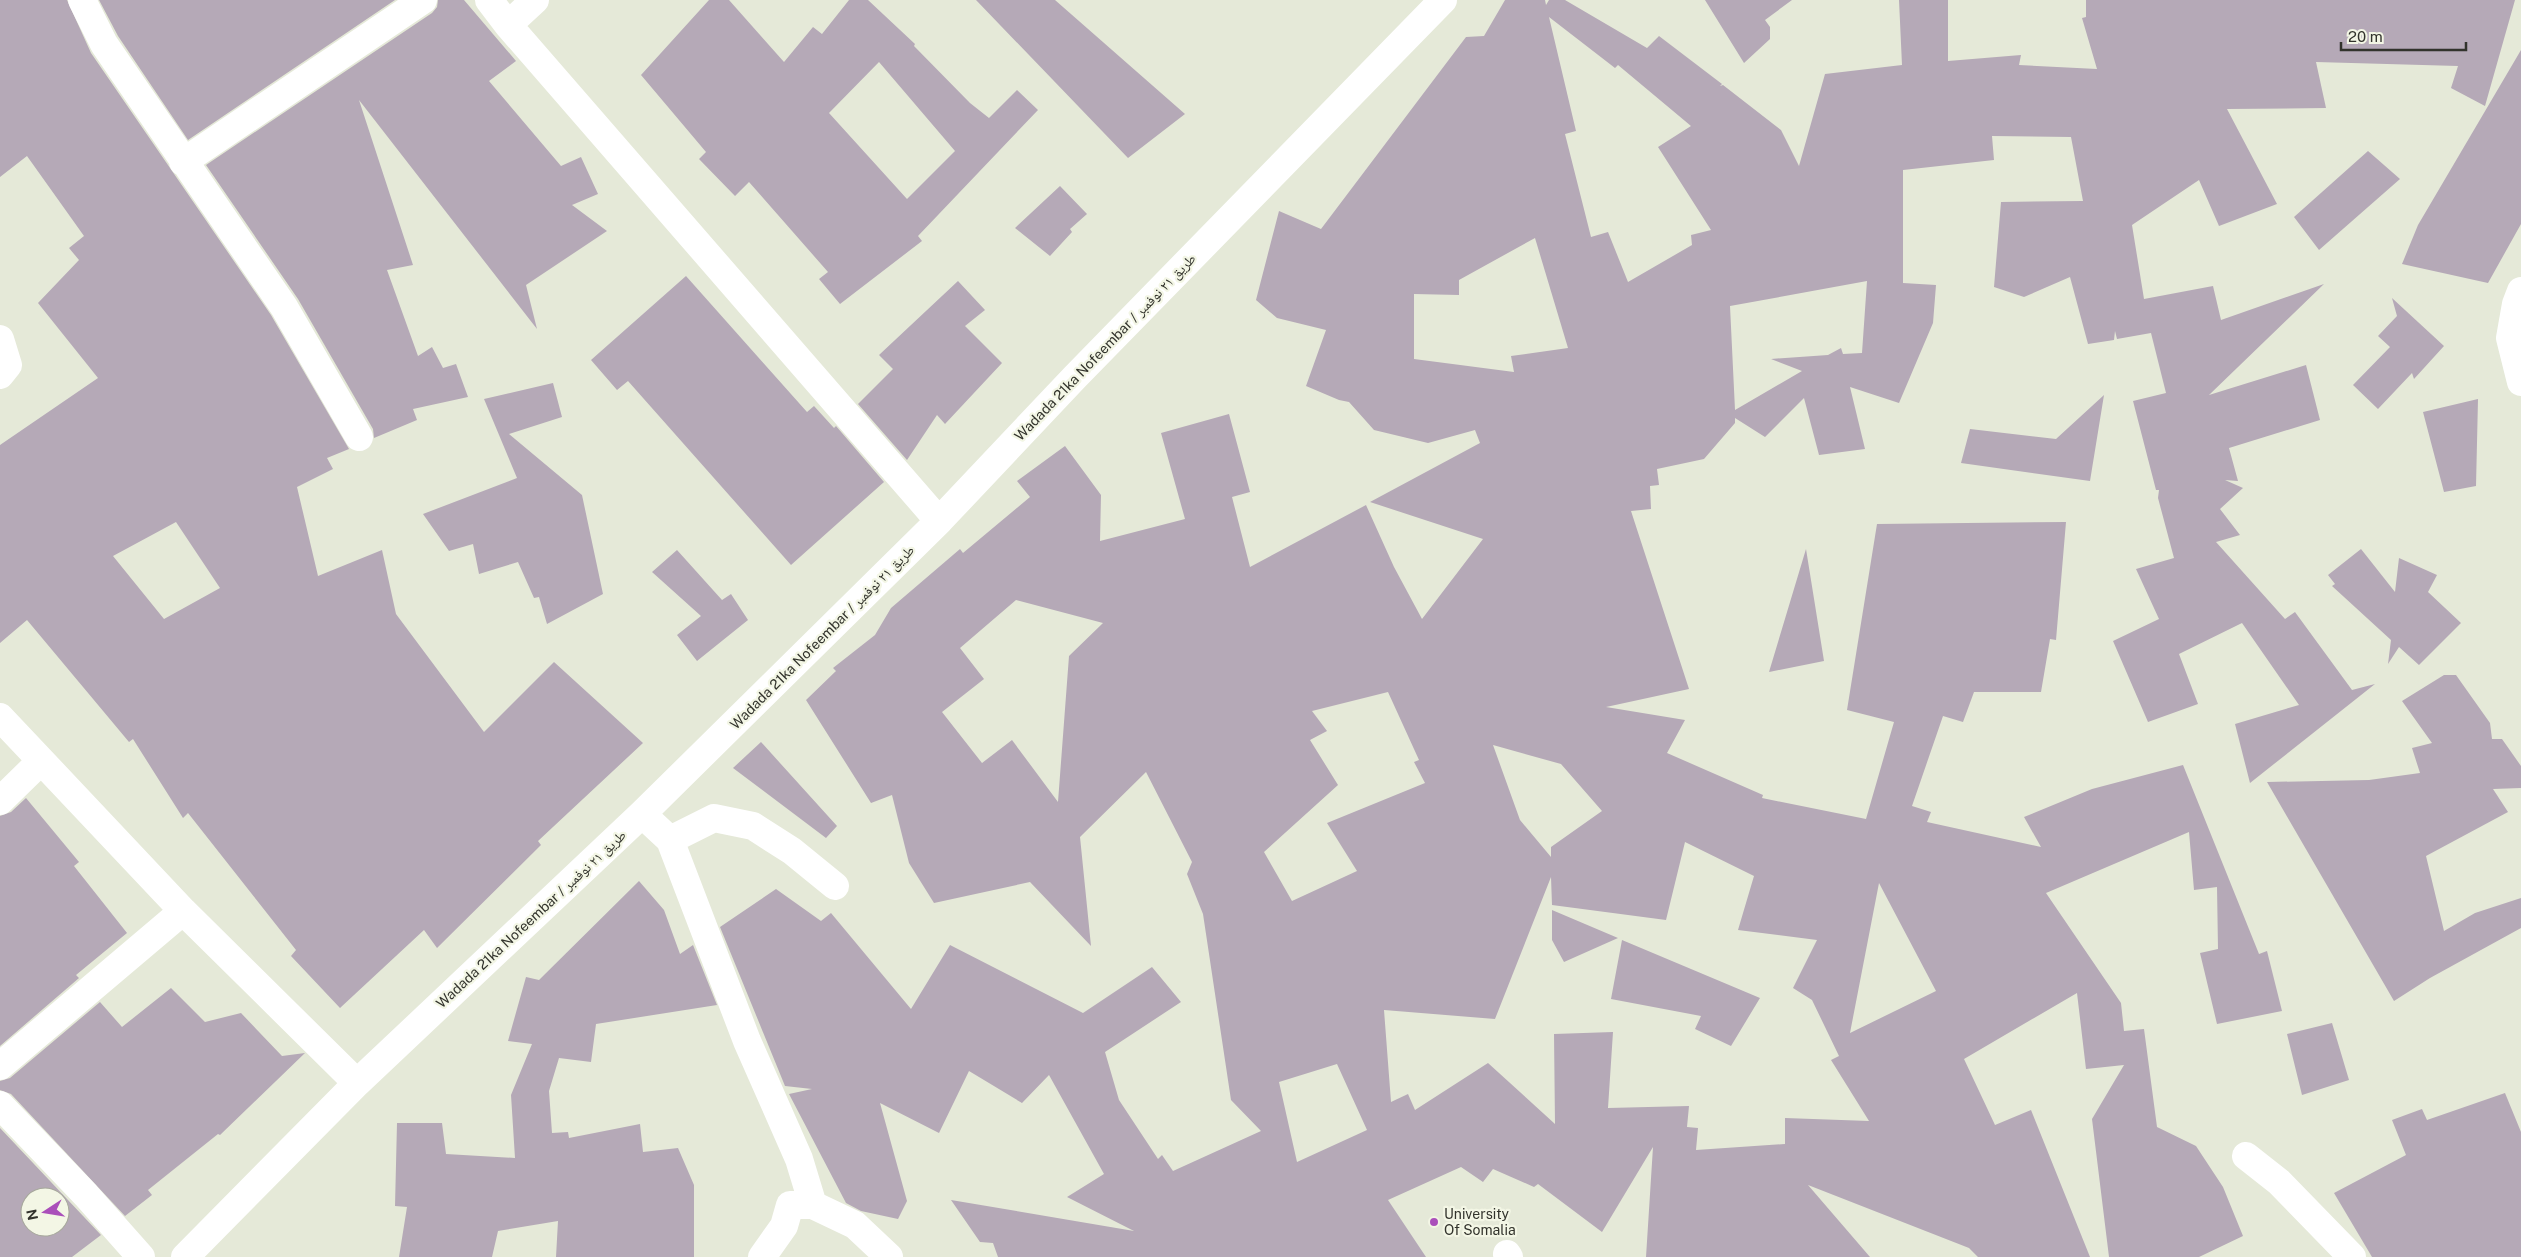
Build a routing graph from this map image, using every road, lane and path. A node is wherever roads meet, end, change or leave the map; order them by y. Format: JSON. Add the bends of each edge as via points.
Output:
{"nodes":[{"id":1,"x":82,"y":0,"type":"edge"},
{"id":2,"x":423,"y":0,"type":"edge"},
{"id":3,"x":489,"y":0,"type":"edge"},
{"id":4,"x":535,"y":0,"type":"edge"},
{"id":5,"x":1443,"y":0,"type":"edge"},
{"id":6,"x":508,"y":25,"type":"junction"},
{"id":7,"x":183,"y":162,"type":"junction"},
{"id":8,"x":2521,"y":291,"type":"edge"},
{"id":9,"x":0,"y":339,"type":"edge"},
{"id":10,"x":0,"y":375,"type":"edge"},
{"id":11,"x":2521,"y":382,"type":"edge"},
{"id":12,"x":359,"y":437,"type":"dead end"},
{"id":13,"x":939,"y":521,"type":"junction"},
{"id":14,"x":0,"y":717,"type":"edge"},
{"id":15,"x":42,"y":761,"type":"junction"},
{"id":16,"x":0,"y":801,"type":"edge"},
{"id":17,"x":642,"y":814,"type":"junction"},
{"id":18,"x":670,"y":840,"type":"junction"},
{"id":19,"x":835,"y":886,"type":"dead end"},
{"id":20,"x":182,"y":911,"type":"junction"},
{"id":21,"x":0,"y":1066,"type":"edge"},
{"id":22,"x":357,"y":1083,"type":"junction"},
{"id":23,"x":0,"y":1105,"type":"edge"},
{"id":24,"x":2246,"y":1156,"type":"dead end"},
{"id":25,"x":813,"y":1205,"type":"junction"},
{"id":26,"x":141,"y":1257,"type":"edge"},
{"id":27,"x":185,"y":1257,"type":"edge"},
{"id":28,"x":762,"y":1257,"type":"edge"},
{"id":29,"x":889,"y":1257,"type":"edge"},
{"id":30,"x":2352,"y":1257,"type":"edge"}],
"edges":[{"from":1,"to":7,"type":"street","via":[[104,44]]},
{"from":2,"to":7,"type":"street"},
{"from":3,"to":6,"type":"street"},
{"from":4,"to":6,"type":"street"},
{"from":5,"to":13,"type":"street","name":"Wadada 21ka Nofeembar / طريق ٢١ نوفمبر","via":[[1075,376]]},
{"from":6,"to":13,"type":"street"},
{"from":7,"to":12,"type":"street","via":[[284,307]]},
{"from":8,"to":11,"type":"street","via":[[2510,338]]},
{"from":9,"to":10,"type":"street","via":[[8,365]]},
{"from":13,"to":17,"type":"street","name":"Wadada 21ka Nofeembar / طريق ٢١ نوفمبر"},
{"from":14,"to":15,"type":"street"},
{"from":15,"to":16,"type":"street"},
{"from":15,"to":20,"type":"street"},
{"from":17,"to":18,"type":"street"},
{"from":17,"to":22,"type":"street","name":"Wadada 21ka Nofeembar / طريق ٢١ نوفمبر"},
{"from":18,"to":19,"type":"street","via":[[714,818],[753,826],[792,851]]},
{"from":18,"to":25,"type":"street","via":[[747,1040],[799,1159]]},
{"from":20,"to":21,"type":"street"},
{"from":20,"to":22,"type":"street"},
{"from":22,"to":27,"type":"street","name":"Wadada 21ka Nofeembar / طريق ٢١ نوفمبر"},
{"from":23,"to":26,"type":"street"},
{"from":24,"to":30,"type":"street","via":[[2279,1182]]},
{"from":25,"to":28,"type":"street","via":[[790,1205],[784,1226]]},
{"from":25,"to":29,"type":"street","via":[[855,1225]]}]}
